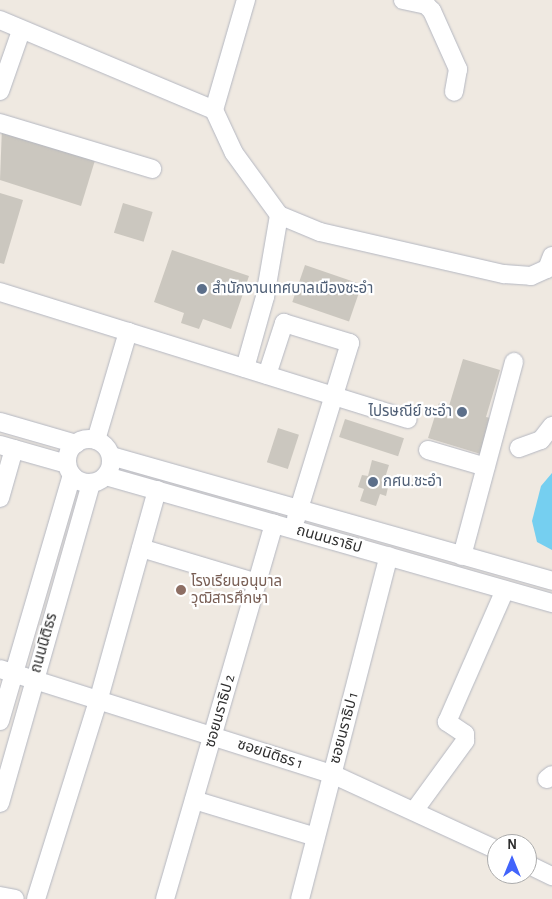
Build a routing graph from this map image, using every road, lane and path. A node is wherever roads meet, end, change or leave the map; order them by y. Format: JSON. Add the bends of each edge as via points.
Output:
{"nodes":[{"id":1,"x":246,"y":0,"type":"edge"},
{"id":2,"x":403,"y":0,"type":"edge"},
{"id":3,"x":0,"y":20,"type":"edge"},
{"id":4,"x":21,"y":31,"type":"junction"},
{"id":5,"x":0,"y":91,"type":"edge"},
{"id":6,"x":454,"y":92,"type":"dead end"},
{"id":7,"x":214,"y":110,"type":"junction"},
{"id":8,"x":0,"y":123,"type":"edge"},
{"id":9,"x":152,"y":169,"type":"dead end"},
{"id":10,"x":279,"y":216,"type":"junction"},
{"id":11,"x":552,"y":256,"type":"edge"},
{"id":12,"x":0,"y":292,"type":"edge"},
{"id":13,"x":128,"y":332,"type":"junction"},
{"id":14,"x":514,"y":362,"type":"dead end"},
{"id":15,"x":245,"y":368,"type":"junction"},
{"id":16,"x":268,"y":375,"type":"junction"},
{"id":17,"x":334,"y":396,"type":"junction"},
{"id":18,"x":408,"y":419,"type":"dead end"},
{"id":19,"x":0,"y":422,"type":"edge"},
{"id":20,"x":552,"y":426,"type":"edge"},
{"id":21,"x":96,"y":440,"type":"junction"},
{"id":22,"x":76,"y":444,"type":"junction"},
{"id":23,"x":7,"y":447,"type":"edge"},
{"id":24,"x":520,"y":448,"type":"dead end"},
{"id":25,"x":428,"y":450,"type":"dead end"},
{"id":26,"x":111,"y":456,"type":"junction"},
{"id":27,"x":486,"y":467,"type":"junction"},
{"id":28,"x":70,"y":470,"type":"junction"},
{"id":29,"x":99,"y":480,"type":"junction"},
{"id":30,"x":157,"y":490,"type":"junction"},
{"id":31,"x":0,"y":498,"type":"edge"},
{"id":32,"x":299,"y":510,"type":"junction"},
{"id":33,"x":274,"y":524,"type":"junction"},
{"id":34,"x":293,"y":529,"type":"junction"},
{"id":35,"x":430,"y":546,"type":"junction"},
{"id":36,"x":141,"y":548,"type":"junction"},
{"id":37,"x":389,"y":556,"type":"junction"},
{"id":38,"x":462,"y":556,"type":"junction"},
{"id":39,"x":424,"y":566,"type":"junction"},
{"id":40,"x":552,"y":581,"type":"edge"},
{"id":41,"x":257,"y":583,"type":"junction"},
{"id":42,"x":505,"y":590,"type":"junction"},
{"id":43,"x":552,"y":603,"type":"edge"},
{"id":44,"x":7,"y":671,"type":"edge"},
{"id":45,"x":34,"y":679,"type":"junction"},
{"id":46,"x":99,"y":698,"type":"junction"},
{"id":47,"x":0,"y":721,"type":"edge"},
{"id":48,"x":213,"y":735,"type":"junction"},
{"id":49,"x":332,"y":774,"type":"junction"},
{"id":50,"x":194,"y":800,"type":"junction"},
{"id":51,"x":0,"y":803,"type":"edge"},
{"id":52,"x":414,"y":811,"type":"junction"},
{"id":53,"x":316,"y":837,"type":"junction"},
{"id":54,"x":487,"y":845,"type":"edge"},
{"id":55,"x":537,"y":869,"type":"edge"},
{"id":56,"x":552,"y":876,"type":"edge"},
{"id":57,"x":0,"y":896,"type":"edge"},
{"id":58,"x":16,"y":899,"type":"edge"},
{"id":59,"x":36,"y":899,"type":"edge"},
{"id":60,"x":165,"y":899,"type":"edge"},
{"id":61,"x":300,"y":899,"type":"edge"}],
"edges":[{"from":1,"to":7,"type":"street"},
{"from":2,"to":6,"type":"street","via":[[426,5],[432,11],[458,69]]},
{"from":3,"to":4,"type":"street"},
{"from":4,"to":5,"type":"street"},
{"from":4,"to":7,"type":"street"},
{"from":7,"to":10,"type":"street","via":[[234,153]]},
{"from":8,"to":9,"type":"street"},
{"from":10,"to":11,"type":"street","via":[[320,232],[504,274],[531,276],[547,269]]},
{"from":10,"to":15,"type":"street","via":[[265,297]]},
{"from":12,"to":13,"type":"street"},
{"from":13,"to":15,"type":"street"},
{"from":13,"to":21,"type":"street"},
{"from":14,"to":27,"type":"street"},
{"from":15,"to":16,"type":"street"},
{"from":16,"to":17,"type":"street"},
{"from":16,"to":17,"type":"street","via":[[284,323],[350,343]]},
{"from":17,"to":18,"type":"street"},
{"from":17,"to":32,"type":"street"},
{"from":19,"to":22,"type":"street"},
{"from":20,"to":24,"type":"street","via":[[541,440]]},
{"from":21,"to":22,"type":"street","via":[[85,439]]},
{"from":21,"to":26,"type":"street"},
{"from":22,"to":28,"type":"street","via":[[69,452]]},
{"from":23,"to":28,"type":"street"},
{"from":23,"to":31,"type":"street"},
{"from":25,"to":27,"type":"street"},
{"from":26,"to":29,"type":"street","via":[[111,467]]},
{"from":26,"to":32,"type":"street","name":"ถนนนราธิป"},
{"from":27,"to":38,"type":"street"},
{"from":28,"to":29,"type":"street","via":[[81,482]]},
{"from":28,"to":44,"type":"street","name":"ถนนนิติธร"},
{"from":29,"to":30,"type":"street","name":"ถนนนราธิป"},
{"from":29,"to":45,"type":"street","name":"ถนนนิติธร"},
{"from":30,"to":33,"type":"street","name":"ถนนนราธิป"},
{"from":30,"to":36,"type":"street"},
{"from":32,"to":34,"type":"street"},
{"from":32,"to":35,"type":"street","name":"ถนนนราธิป"},
{"from":33,"to":34,"type":"street","name":"ถนนนราธิป"},
{"from":33,"to":41,"type":"street","name":"ซอยนราธิป 2"},
{"from":34,"to":37,"type":"street","name":"ถนนนราธิป"},
{"from":35,"to":38,"type":"street","name":"ถนนนราธิป"},
{"from":35,"to":39,"type":"street"},
{"from":36,"to":41,"type":"street"},
{"from":36,"to":46,"type":"street"},
{"from":37,"to":39,"type":"street","name":"ถนนนราธิป"},
{"from":37,"to":49,"type":"street","name":"ซอยนราธิป 1"},
{"from":38,"to":40,"type":"street","name":"ถนนนราธิป"},
{"from":39,"to":42,"type":"street","name":"ถนนนราธิป"},
{"from":41,"to":48,"type":"street","name":"ซอยนราธิป 2"},
{"from":42,"to":43,"type":"street","name":"ถนนนราธิป"},
{"from":42,"to":52,"type":"street","via":[[447,722],[465,734],[465,741]]},
{"from":44,"to":45,"type":"street","name":"ซอยนิติธร 1"},
{"from":44,"to":47,"type":"street","name":"ถนนนิติธร"},
{"from":45,"to":46,"type":"street","name":"ซอยนิติธร 1"},
{"from":45,"to":51,"type":"street","name":"ถนนนิติธร"},
{"from":46,"to":48,"type":"street","name":"ซอยนิติธร 1"},
{"from":46,"to":59,"type":"street"},
{"from":48,"to":49,"type":"street","name":"ซอยนิติธร 1"},
{"from":48,"to":50,"type":"street","name":"ซอยนราธิป 2"},
{"from":49,"to":52,"type":"street","name":"ซอยนิติธร 1"},
{"from":49,"to":53,"type":"street","name":"ซอยนราธิป 1"},
{"from":50,"to":53,"type":"street"},
{"from":50,"to":60,"type":"street","name":"ซอยนราธิป 2"},
{"from":52,"to":54,"type":"street","name":"ซอยนิติธร 1"},
{"from":53,"to":61,"type":"street","name":"ซอยนราธิป 1"},
{"from":55,"to":56,"type":"street"},
{"from":57,"to":58,"type":"street"}]}
